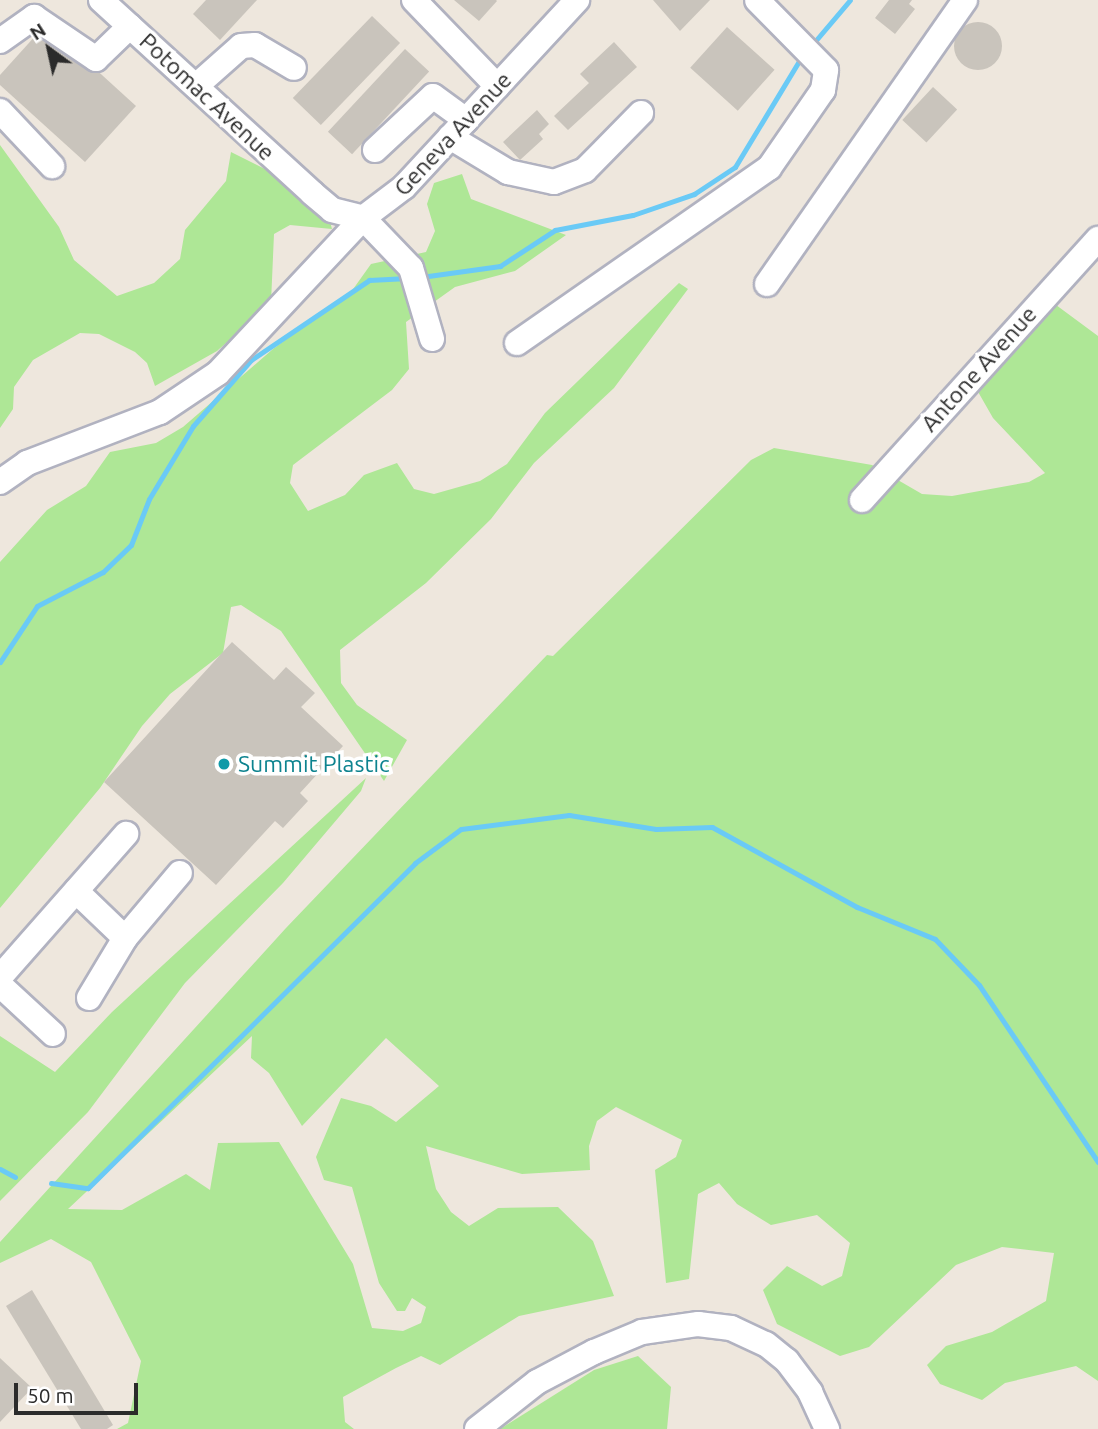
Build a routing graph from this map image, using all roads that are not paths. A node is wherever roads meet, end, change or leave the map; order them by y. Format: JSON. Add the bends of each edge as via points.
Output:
{"nodes":[{"id":1,"x":102,"y":0,"type":"edge"},
{"id":2,"x":414,"y":0,"type":"edge"},
{"id":3,"x":577,"y":0,"type":"edge"},
{"id":4,"x":757,"y":0,"type":"edge"},
{"id":5,"x":965,"y":0,"type":"edge"},
{"id":6,"x":130,"y":26,"type":"junction"},
{"id":7,"x":0,"y":41,"type":"edge"},
{"id":8,"x":295,"y":68,"type":"dead end"},
{"id":9,"x":196,"y":86,"type":"junction"},
{"id":10,"x":497,"y":86,"type":"junction"},
{"id":11,"x":0,"y":111,"type":"edge"},
{"id":12,"x":641,"y":113,"type":"dead end"},
{"id":13,"x":458,"y":128,"type":"junction"},
{"id":14,"x":375,"y":150,"type":"dead end"},
{"id":15,"x":52,"y":166,"type":"dead end"},
{"id":16,"x":363,"y":218,"type":"junction"},
{"id":17,"x":1098,"y":239,"type":"edge"},
{"id":18,"x":767,"y":284,"type":"dead end"},
{"id":19,"x":432,"y":339,"type":"dead end"},
{"id":20,"x":517,"y":343,"type":"dead end"},
{"id":21,"x":0,"y":482,"type":"edge"},
{"id":22,"x":862,"y":500,"type":"dead end"},
{"id":23,"x":126,"y":834,"type":"dead end"},
{"id":24,"x":180,"y":873,"type":"dead end"},
{"id":25,"x":76,"y":891,"type":"junction"},
{"id":26,"x":125,"y":938,"type":"junction"},
{"id":27,"x":0,"y":977,"type":"edge"},
{"id":28,"x":0,"y":985,"type":"edge"},
{"id":29,"x":89,"y":998,"type":"dead end"},
{"id":30,"x":53,"y":1034,"type":"dead end"},
{"id":31,"x":477,"y":1429,"type":"edge"},
{"id":32,"x":827,"y":1429,"type":"edge"}],
"edges":[{"from":1,"to":6,"type":"street","name":"Potomac Avenue"},
{"from":2,"to":10,"type":"street"},
{"from":3,"to":10,"type":"street","name":"Geneva Avenue"},
{"from":4,"to":20,"type":"street","via":[[826,70],[823,90],[769,168]]},
{"from":5,"to":18,"type":"street"},
{"from":6,"to":7,"type":"street","via":[[96,59],[34,17]]},
{"from":6,"to":9,"type":"street","name":"Potomac Avenue"},
{"from":8,"to":9,"type":"street","via":[[255,45],[241,47]]},
{"from":9,"to":16,"type":"street","name":"Potomac Avenue","via":[[332,210]]},
{"from":10,"to":13,"type":"street","name":"Geneva Avenue"},
{"from":11,"to":15,"type":"street"},
{"from":12,"to":13,"type":"street","via":[[585,170],[554,182],[508,172]]},
{"from":13,"to":14,"type":"street","via":[[433,96]]},
{"from":13,"to":16,"type":"street","name":"Geneva Avenue","via":[[385,205]]},
{"from":16,"to":19,"type":"street","via":[[414,276]]},
{"from":16,"to":21,"type":"street","name":"Geneva Avenue","via":[[218,373],[160,412],[27,463]]},
{"from":17,"to":22,"type":"street","name":"Antone Avenue"},
{"from":23,"to":25,"type":"street"},
{"from":24,"to":26,"type":"street"},
{"from":25,"to":26,"type":"street"},
{"from":25,"to":27,"type":"street"},
{"from":26,"to":29,"type":"street"},
{"from":28,"to":30,"type":"street"},
{"from":31,"to":32,"type":"street","via":[[516,1396],[582,1357],[642,1332],[690,1324],[731,1328],[766,1343],[804,1380]]}]}
